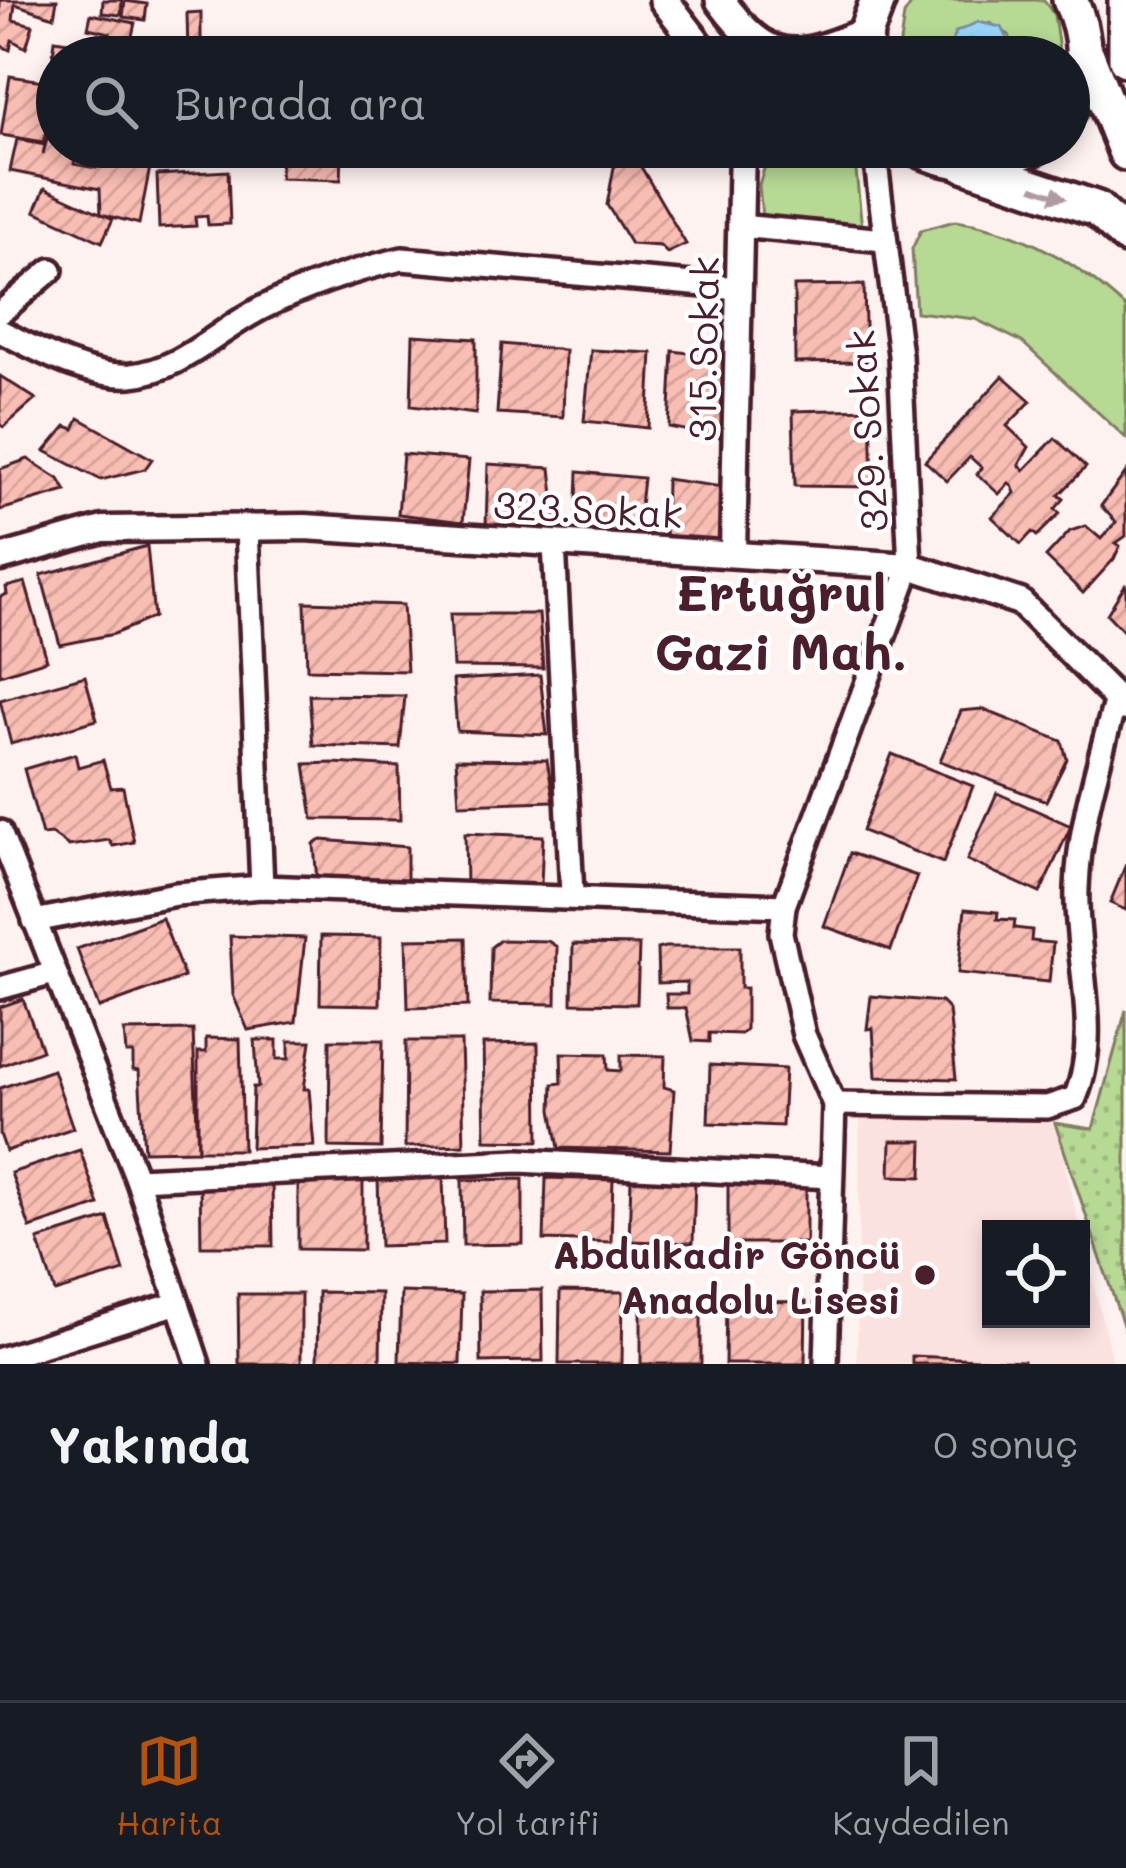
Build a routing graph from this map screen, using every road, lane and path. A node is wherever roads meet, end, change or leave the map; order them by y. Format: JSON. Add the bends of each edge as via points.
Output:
{"nodes":[{"id":1,"x":664,"y":0,"type":"edge"},
{"id":2,"x":720,"y":0,"type":"edge"},
{"id":3,"x":878,"y":0,"type":"edge"},
{"id":4,"x":1070,"y":0,"type":"edge"},
{"id":5,"x":1126,"y":0,"type":"edge"},
{"id":6,"x":865,"y":30,"type":"edge"},
{"id":7,"x":692,"y":36,"type":"edge"},
{"id":8,"x":746,"y":36,"type":"edge"},
{"id":9,"x":1081,"y":36,"type":"edge"},
{"id":10,"x":1126,"y":59,"type":"edge"},
{"id":11,"x":1090,"y":63,"type":"edge"},
{"id":12,"x":1126,"y":153,"type":"edge"},
{"id":13,"x":741,"y":168,"type":"edge"},
{"id":14,"x":876,"y":168,"type":"edge"},
{"id":15,"x":976,"y":168,"type":"edge"},
{"id":16,"x":740,"y":226,"type":"junction"},
{"id":17,"x":1126,"y":236,"type":"edge"},
{"id":18,"x":884,"y":239,"type":"junction"},
{"id":19,"x":51,"y":270,"type":"dead end"},
{"id":20,"x":739,"y":288,"type":"junction"},
{"id":21,"x":0,"y":313,"type":"edge"},
{"id":22,"x":0,"y":331,"type":"edge"},
{"id":23,"x":247,"y":527,"type":"junction"},
{"id":24,"x":554,"y":544,"type":"junction"},
{"id":25,"x":734,"y":552,"type":"junction"},
{"id":26,"x":0,"y":558,"type":"edge"},
{"id":27,"x":910,"y":566,"type":"junction"},
{"id":28,"x":1121,"y":703,"type":"edge"},
{"id":29,"x":0,"y":832,"type":"edge"},
{"id":30,"x":262,"y":887,"type":"junction"},
{"id":31,"x":572,"y":894,"type":"junction"},
{"id":32,"x":784,"y":905,"type":"junction"},
{"id":33,"x":34,"y":921,"type":"junction"},
{"id":34,"x":54,"y":973,"type":"junction"},
{"id":35,"x":0,"y":988,"type":"edge"},
{"id":36,"x":834,"y":1105,"type":"junction"},
{"id":37,"x":831,"y":1177,"type":"junction"},
{"id":38,"x":137,"y":1179,"type":"junction"},
{"id":39,"x":178,"y":1303,"type":"junction"},
{"id":40,"x":0,"y":1359,"type":"edge"},
{"id":41,"x":192,"y":1363,"type":"edge"},
{"id":42,"x":826,"y":1364,"type":"edge"}],
"edges":[{"from":1,"to":7,"type":"main road"},
{"from":2,"to":8,"type":"main road"},
{"from":3,"to":6,"type":"highway"},
{"from":4,"to":9,"type":"highway"},
{"from":5,"to":10,"type":"highway"},
{"from":11,"to":12,"type":"highway"},
{"from":13,"to":16,"type":"street","name":"315.Sokak"},
{"from":14,"to":18,"type":"street","name":"329. Sokak"},
{"from":15,"to":17,"type":"highway","one_way":true,"via":[[1097,209]]},
{"from":16,"to":18,"type":"street"},
{"from":16,"to":20,"type":"street","name":"315.Sokak"},
{"from":18,"to":27,"type":"street","name":"329. Sokak","via":[[902,377]]},
{"from":19,"to":21,"type":"street"},
{"from":20,"to":22,"type":"street","via":[[402,259],[260,309],[160,369],[127,375],[88,369]]},
{"from":20,"to":25,"type":"street","name":"315.Sokak"},
{"from":23,"to":24,"type":"street","name":"323.Sokak"},
{"from":23,"to":26,"type":"street","name":"323.Sokak","via":[[103,530]]},
{"from":23,"to":30,"type":"street"},
{"from":24,"to":25,"type":"street","name":"323.Sokak"},
{"from":24,"to":31,"type":"street"},
{"from":25,"to":27,"type":"street","name":"323.Sokak"},
{"from":27,"to":28,"type":"street","name":"323.Sokak","via":[[1020,602]]},
{"from":27,"to":32,"type":"street","name":"329. Sokak"},
{"from":28,"to":36,"type":"street","via":[[1091,791],[1077,887],[1086,1024],[1075,1098],[1048,1107]]},
{"from":29,"to":33,"type":"street"},
{"from":30,"to":31,"type":"street"},
{"from":30,"to":33,"type":"street"},
{"from":31,"to":32,"type":"street"},
{"from":32,"to":36,"type":"street","via":[[781,933],[795,999]]},
{"from":33,"to":34,"type":"street"},
{"from":34,"to":35,"type":"street"},
{"from":34,"to":38,"type":"street"},
{"from":36,"to":37,"type":"street"},
{"from":37,"to":38,"type":"street","via":[[519,1161]]},
{"from":37,"to":42,"type":"street"},
{"from":38,"to":39,"type":"street"},
{"from":39,"to":40,"type":"street"},
{"from":39,"to":41,"type":"street"}]}
